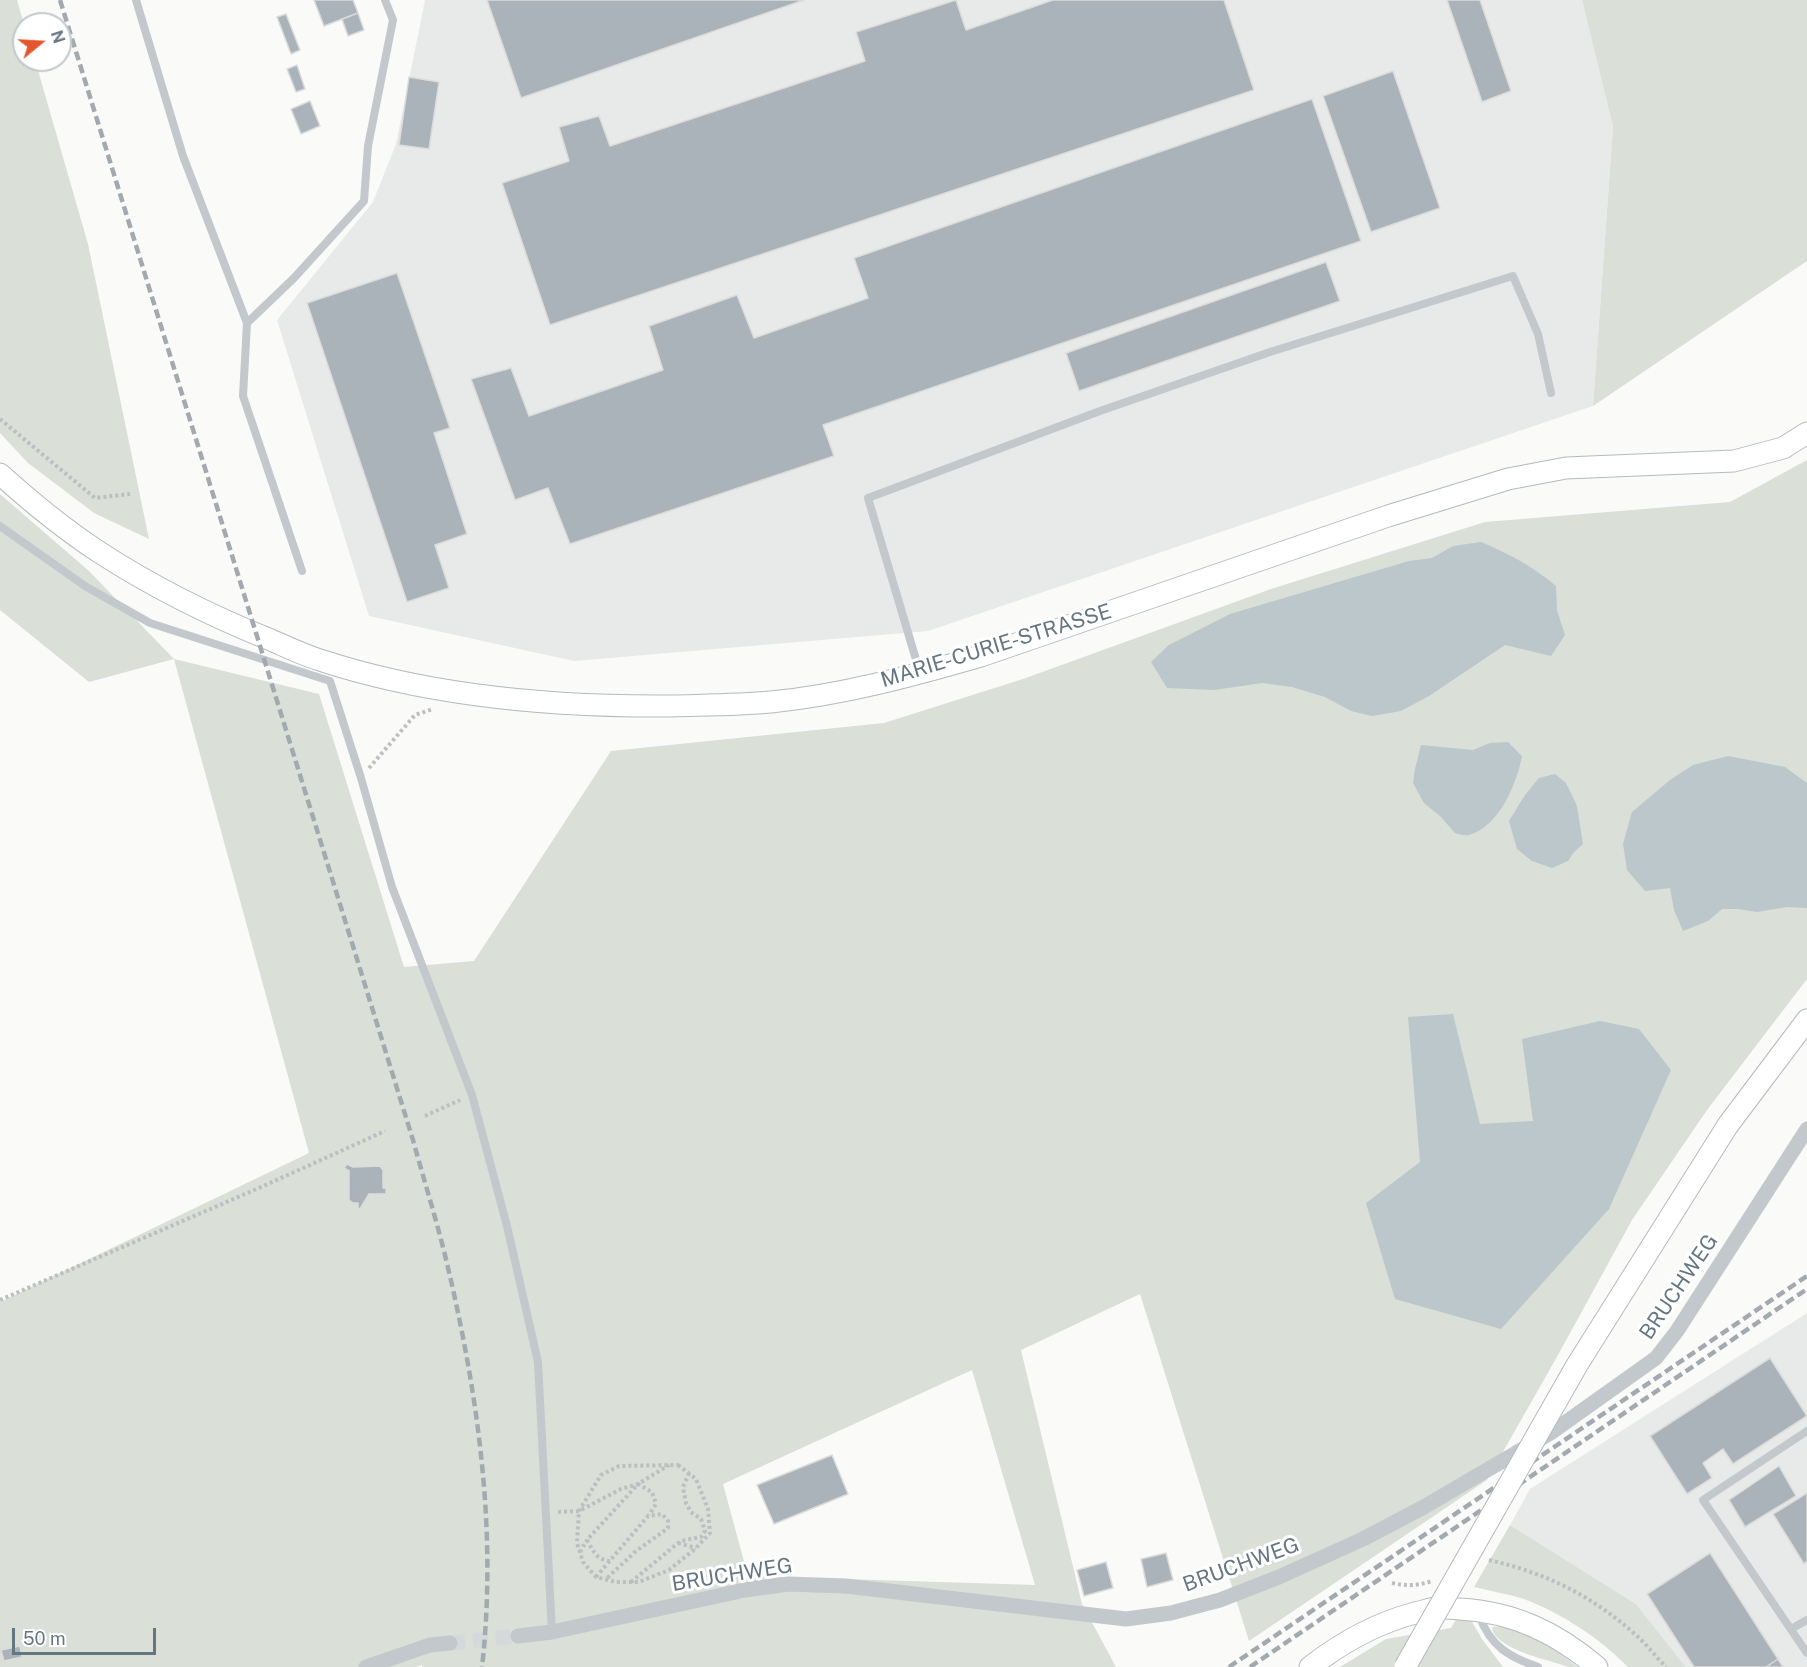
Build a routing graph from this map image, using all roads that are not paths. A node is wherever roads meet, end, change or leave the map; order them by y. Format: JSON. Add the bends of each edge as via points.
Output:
{"nodes":[{"id":1,"x":136,"y":0,"type":"edge"},
{"id":2,"x":385,"y":0,"type":"edge"},
{"id":3,"x":247,"y":323,"type":"junction"},
{"id":4,"x":1551,"y":393,"type":"dead end"},
{"id":5,"x":1807,"y":433,"type":"edge"},
{"id":6,"x":0,"y":474,"type":"edge"},
{"id":7,"x":0,"y":526,"type":"edge"},
{"id":8,"x":302,"y":571,"type":"dead end"},
{"id":9,"x":921,"y":674,"type":"junction"},
{"id":10,"x":1807,"y":1020,"type":"edge"},
{"id":11,"x":1807,"y":1129,"type":"edge"},
{"id":12,"x":1807,"y":1431,"type":"edge"},
{"id":13,"x":1478,"y":1611,"type":"junction"},
{"id":14,"x":1807,"y":1620,"type":"edge"},
{"id":15,"x":1791,"y":1629,"type":"junction"},
{"id":16,"x":552,"y":1632,"type":"junction"},
{"id":17,"x":518,"y":1636,"type":"tunnel mouth"},
{"id":18,"x":450,"y":1643,"type":"tunnel mouth"},
{"id":19,"x":1807,"y":1653,"type":"edge"},
{"id":20,"x":1594,"y":1666,"type":"edge"},
{"id":21,"x":366,"y":1667,"type":"edge"},
{"id":22,"x":1310,"y":1667,"type":"edge"},
{"id":23,"x":1405,"y":1667,"type":"edge"},
{"id":24,"x":1538,"y":1667,"type":"edge"}],
"edges":[{"from":1,"to":3,"type":"lane","via":[[183,156]]},
{"from":2,"to":3,"type":"lane","via":[[393,20],[368,146],[364,201]]},
{"from":3,"to":8,"type":"lane","via":[[243,396]]},
{"from":4,"to":9,"type":"lane","via":[[1538,334],[1513,276],[1270,352],[868,498]]},
{"from":5,"to":9,"type":"main road","name":"MARIE-CURIE-STRASSE","via":[[1783,448],[1734,461],[1566,468],[1508,479]]},
{"from":6,"to":9,"type":"main road","name":"MARIE-CURIE-STRASSE","via":[[98,551],[162,589],[231,624],[308,655],[383,677],[457,692],[614,706],[773,702]]},
{"from":7,"to":16,"type":"lane","via":[[85,586],[150,623],[330,681],[393,887],[472,1095],[507,1226],[538,1362]]},
{"from":10,"to":23,"type":"main road","bridge":true,"via":[[1728,1125],[1577,1365]]},
{"from":11,"to":16,"type":"street","name":"BRUCHWEG","via":[[1656,1358],[1552,1432],[1422,1508],[1364,1539],[1230,1596],[1171,1613],[1126,1619],[846,1586],[788,1584]]},
{"from":12,"to":15,"type":"lane","via":[[1704,1500]]},
{"from":13,"to":20,"type":"main road","via":[[1540,1628]]},
{"from":13,"to":22,"type":"main road","via":[[1437,1608],[1393,1619],[1360,1634]]},
{"from":13,"to":24,"type":"lane","via":[[1493,1641],[1510,1656]]},
{"from":14,"to":15,"type":"lane"},
{"from":15,"to":19,"type":"lane"},
{"from":16,"to":17,"type":"street","name":"BRUCHWEG"},
{"from":18,"to":21,"type":"street","via":[[430,1645]]}]}
